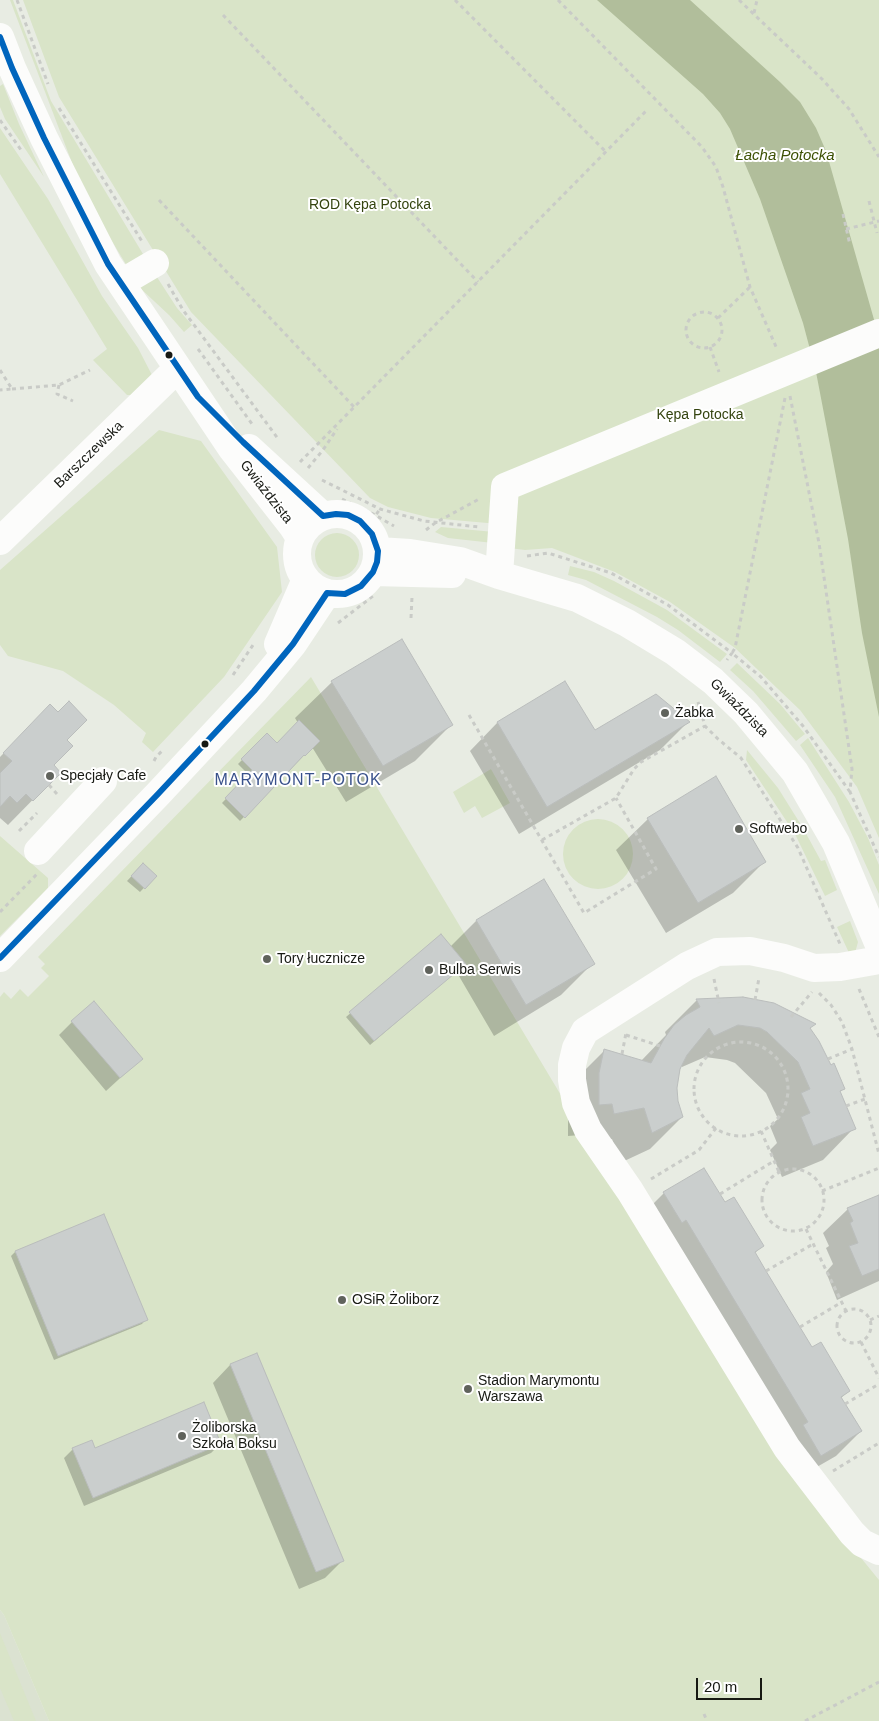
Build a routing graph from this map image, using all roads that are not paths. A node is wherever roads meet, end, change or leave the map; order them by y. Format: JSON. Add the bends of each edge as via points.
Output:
{"nodes":[{"id":1,"x":0,"y":37,"type":"edge"},
{"id":2,"x":155,"y":263,"type":"road end"},
{"id":3,"x":121,"y":283,"type":"junction"},
{"id":4,"x":879,"y":333,"type":"edge"},
{"id":5,"x":178,"y":369,"type":"junction"},
{"id":6,"x":198,"y":397,"type":"junction"},
{"id":7,"x":323,"y":516,"type":"junction"},
{"id":8,"x":300,"y":538,"type":"junction"},
{"id":9,"x":0,"y":541,"type":"edge"},
{"id":10,"x":376,"y":562,"type":"junction"},
{"id":11,"x":499,"y":575,"type":"junction"},
{"id":12,"x":316,"y":586,"type":"junction"},
{"id":13,"x":103,"y":782,"type":"dead end"},
{"id":14,"x":38,"y":851,"type":"dead end"},
{"id":15,"x":879,"y":946,"type":"edge"},
{"id":16,"x":0,"y":958,"type":"edge"},
{"id":17,"x":879,"y":960,"type":"edge"},
{"id":18,"x":879,"y":1551,"type":"edge"}],
"edges":[{"from":1,"to":3,"type":"street","name":"Gwiaździsta","via":[[44,138],[108,264]]},
{"from":2,"to":3,"type":"street"},
{"from":3,"to":5,"type":"street","name":"Gwiaździsta"},
{"from":4,"to":11,"type":"street","via":[[793,373],[505,488]]},
{"from":5,"to":6,"type":"street","name":"Gwiaździsta"},
{"from":5,"to":9,"type":"street","name":"Barszczewska"},
{"from":6,"to":7,"type":"street","name":"Gwiaździsta","via":[[292,468]]},
{"from":6,"to":8,"type":"street","name":"Gwiaździsta","via":[[232,449]]},
{"from":7,"to":8,"type":"street","via":[[309,525]]},
{"from":7,"to":10,"type":"street","via":[[348,515],[360,521],[373,518]]},
{"from":8,"to":12,"type":"street","via":[[298,564]]},
{"from":10,"to":11,"type":"street","name":"Gwiaździsta"},
{"from":10,"to":12,"type":"street","via":[[361,586],[345,594]]},
{"from":11,"to":15,"type":"street","name":"Gwiaździsta","via":[[577,598],[628,623],[713,680],[758,726],[795,772],[836,843]]},
{"from":12,"to":16,"type":"street","via":[[293,644],[254,691]]},
{"from":13,"to":14,"type":"street"},
{"from":17,"to":18,"type":"street","via":[[814,968],[750,951],[717,952],[687,966],[585,1030],[572,1064],[576,1103],[588,1130],[630,1191],[786,1448],[857,1538]]}]}
